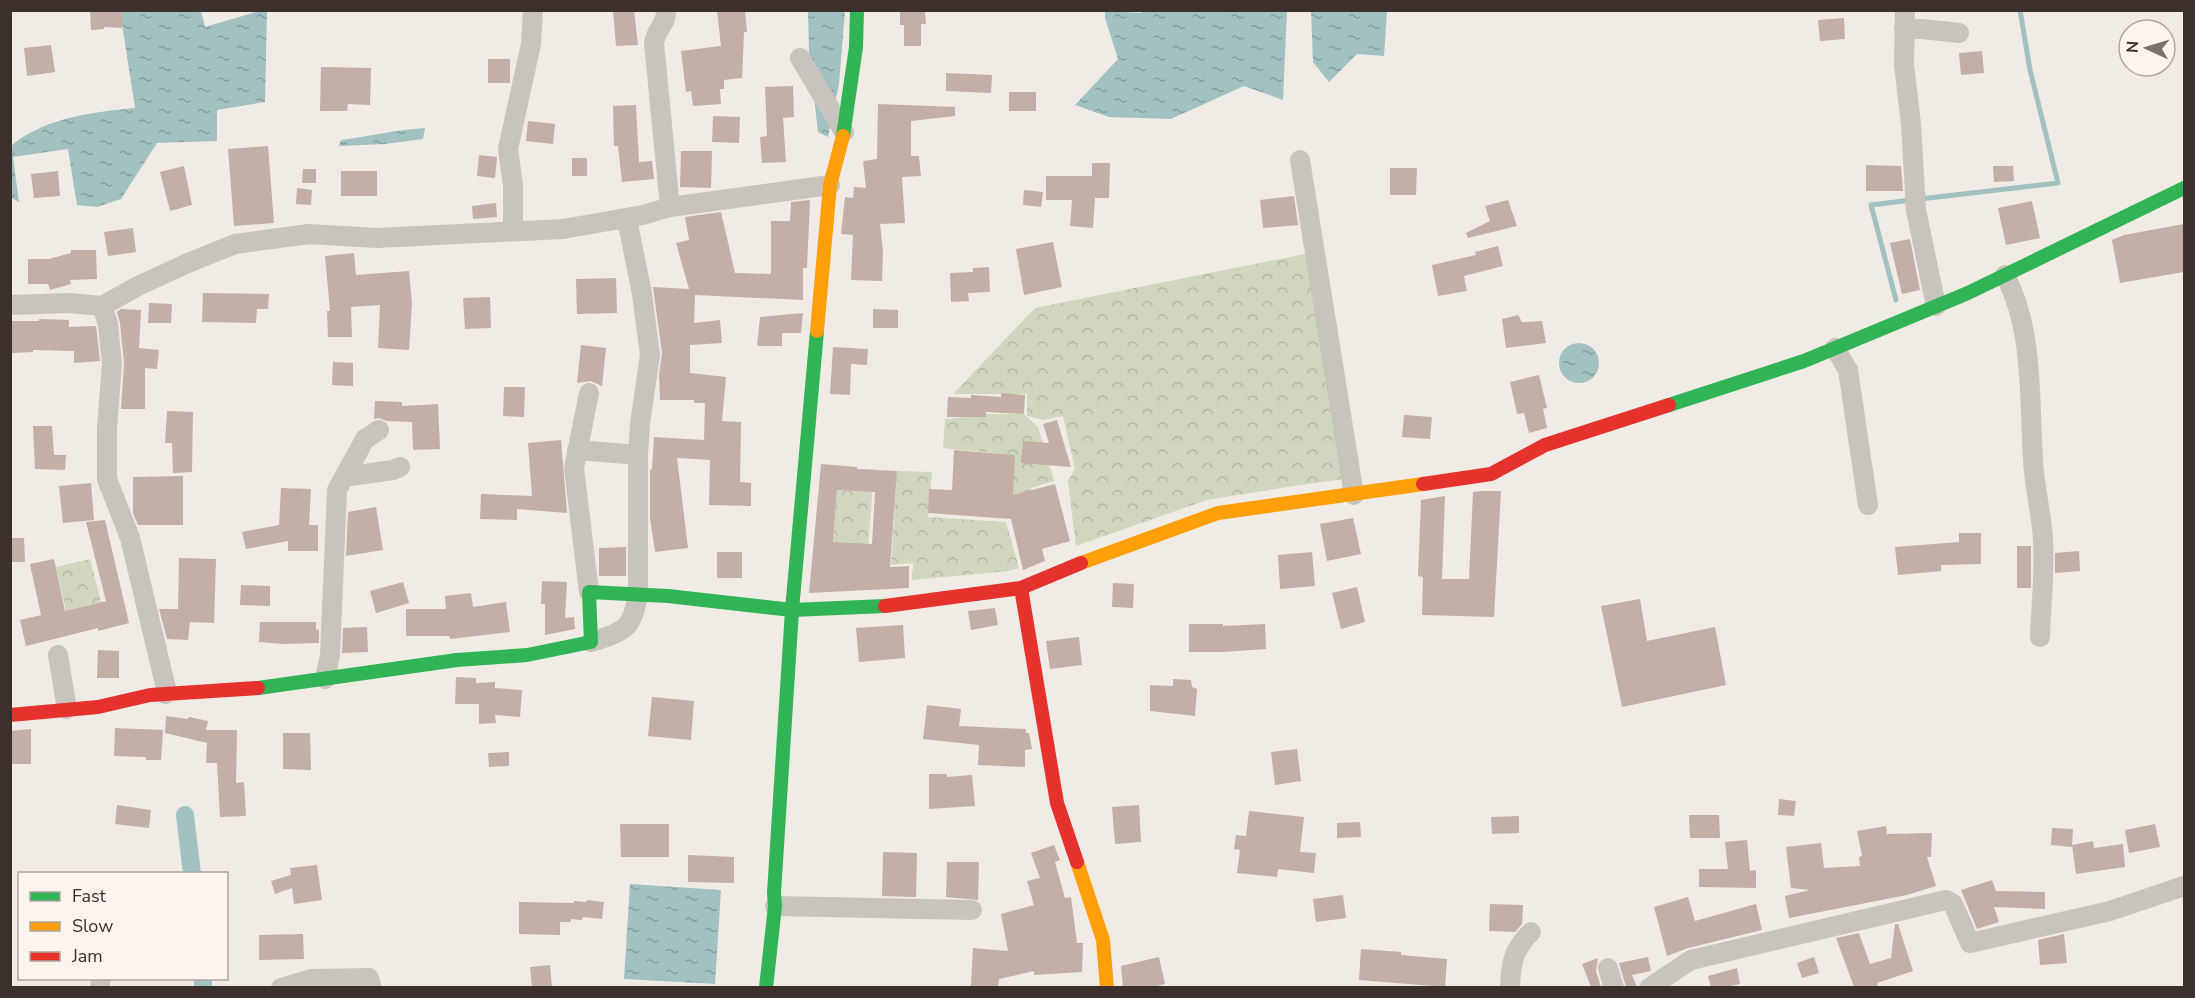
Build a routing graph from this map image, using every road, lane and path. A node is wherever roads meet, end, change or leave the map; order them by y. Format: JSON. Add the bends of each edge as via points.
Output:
{"nodes":[{"id":1,"x":533,"y":10,"type":"edge"},
{"id":2,"x":666,"y":10,"type":"edge"},
{"id":3,"x":857,"y":10,"type":"edge"},
{"id":4,"x":1904,"y":19,"type":"edge"},
{"id":5,"x":1959,"y":33,"type":"dead end"},
{"id":6,"x":800,"y":57,"type":"dead end"},
{"id":7,"x":844,"y":132,"type":"junction"},
{"id":8,"x":1300,"y":160,"type":"dead end"},
{"id":9,"x":830,"y":185,"type":"junction"},
{"id":10,"x":2184,"y":188,"type":"edge"},
{"id":11,"x":670,"y":207,"type":"junction"},
{"id":12,"x":627,"y":219,"type":"junction"},
{"id":13,"x":513,"y":231,"type":"junction"},
{"id":14,"x":2005,"y":275,"type":"junction"},
{"id":15,"x":10,"y":305,"type":"edge"},
{"id":16,"x":102,"y":306,"type":"junction"},
{"id":17,"x":1936,"y":306,"type":"junction"},
{"id":18,"x":1835,"y":348,"type":"junction"},
{"id":19,"x":589,"y":393,"type":"dead end"},
{"id":20,"x":379,"y":430,"type":"dead end"},
{"id":21,"x":577,"y":450,"type":"junction"},
{"id":22,"x":638,"y":455,"type":"junction"},
{"id":23,"x":400,"y":467,"type":"dead end"},
{"id":24,"x":344,"y":477,"type":"junction"},
{"id":25,"x":1354,"y":495,"type":"junction"},
{"id":26,"x":1868,"y":505,"type":"dead end"},
{"id":27,"x":1022,"y":588,"type":"junction"},
{"id":28,"x":589,"y":592,"type":"junction"},
{"id":29,"x":638,"y":594,"type":"junction"},
{"id":30,"x":792,"y":610,"type":"junction"},
{"id":31,"x":2040,"y":637,"type":"dead end"},
{"id":32,"x":591,"y":642,"type":"junction"},
{"id":33,"x":58,"y":655,"type":"dead end"},
{"id":34,"x":325,"y":679,"type":"junction"},
{"id":35,"x":165,"y":694,"type":"junction"},
{"id":36,"x":67,"y":709,"type":"junction"},
{"id":37,"x":10,"y":715,"type":"edge"},
{"id":38,"x":2184,"y":886,"type":"edge"},
{"id":39,"x":775,"y":906,"type":"junction"},
{"id":40,"x":972,"y":910,"type":"dead end"},
{"id":41,"x":1531,"y":932,"type":"dead end"},
{"id":42,"x":1608,"y":968,"type":"dead end"},
{"id":43,"x":281,"y":987,"type":"edge"},
{"id":44,"x":372,"y":987,"type":"edge"},
{"id":45,"x":766,"y":987,"type":"edge"},
{"id":46,"x":1107,"y":987,"type":"edge"},
{"id":47,"x":1510,"y":987,"type":"edge"},
{"id":48,"x":1614,"y":987,"type":"edge"},
{"id":49,"x":1649,"y":987,"type":"edge"}],
"edges":[{"from":1,"to":13,"type":"street","via":[[531,44],[508,148]]},
{"from":2,"to":11,"type":"street","via":[[665,23],[654,43]]},
{"from":3,"to":7,"type":"street"},
{"from":4,"to":5,"type":"street"},
{"from":4,"to":17,"type":"street","via":[[1917,215]]},
{"from":6,"to":7,"type":"street"},
{"from":7,"to":9,"type":"street"},
{"from":8,"to":25,"type":"street"},
{"from":9,"to":11,"type":"street"},
{"from":9,"to":30,"type":"street"},
{"from":10,"to":14,"type":"street"},
{"from":11,"to":12,"type":"street"},
{"from":12,"to":13,"type":"street","via":[[563,229]]},
{"from":12,"to":22,"type":"street","via":[[650,356]]},
{"from":13,"to":16,"type":"street","via":[[377,238],[309,234],[235,244]]},
{"from":14,"to":17,"type":"street"},
{"from":14,"to":31,"type":"street","via":[[2015,293],[2031,379],[2033,461],[2043,541]]},
{"from":15,"to":16,"type":"street"},
{"from":16,"to":35,"type":"street","via":[[112,364],[107,479],[130,538]]},
{"from":17,"to":18,"type":"street"},
{"from":18,"to":25,"type":"street","via":[[1545,445],[1491,474]]},
{"from":18,"to":26,"type":"street","via":[[1848,370]]},
{"from":19,"to":21,"type":"street"},
{"from":20,"to":24,"type":"street","via":[[365,439]]},
{"from":21,"to":22,"type":"street"},
{"from":21,"to":28,"type":"street","via":[[574,468]]},
{"from":22,"to":29,"type":"street"},
{"from":23,"to":24,"type":"street"},
{"from":24,"to":34,"type":"street","via":[[337,490],[330,655]]},
{"from":25,"to":27,"type":"street","via":[[1218,513]]},
{"from":27,"to":30,"type":"street","via":[[900,605]]},
{"from":27,"to":46,"type":"street","via":[[1057,803],[1104,940]]},
{"from":28,"to":29,"type":"street"},
{"from":28,"to":32,"type":"street"},
{"from":29,"to":30,"type":"street"},
{"from":29,"to":32,"type":"street","via":[[634,616],[627,626]]},
{"from":30,"to":39,"type":"street"},
{"from":32,"to":34,"type":"street","via":[[527,655],[457,660]]},
{"from":33,"to":36,"type":"street"},
{"from":34,"to":35,"type":"street","via":[[264,688]]},
{"from":35,"to":36,"type":"street"},
{"from":36,"to":37,"type":"street"},
{"from":38,"to":49,"type":"street","via":[[2110,911],[1970,942],[1953,904],[1946,900],[1691,960]]},
{"from":39,"to":40,"type":"street"},
{"from":39,"to":45,"type":"street"},
{"from":41,"to":47,"type":"street","via":[[1513,957]]},
{"from":42,"to":48,"type":"street"},
{"from":43,"to":44,"type":"street","via":[[311,979],[369,978]]}]}
